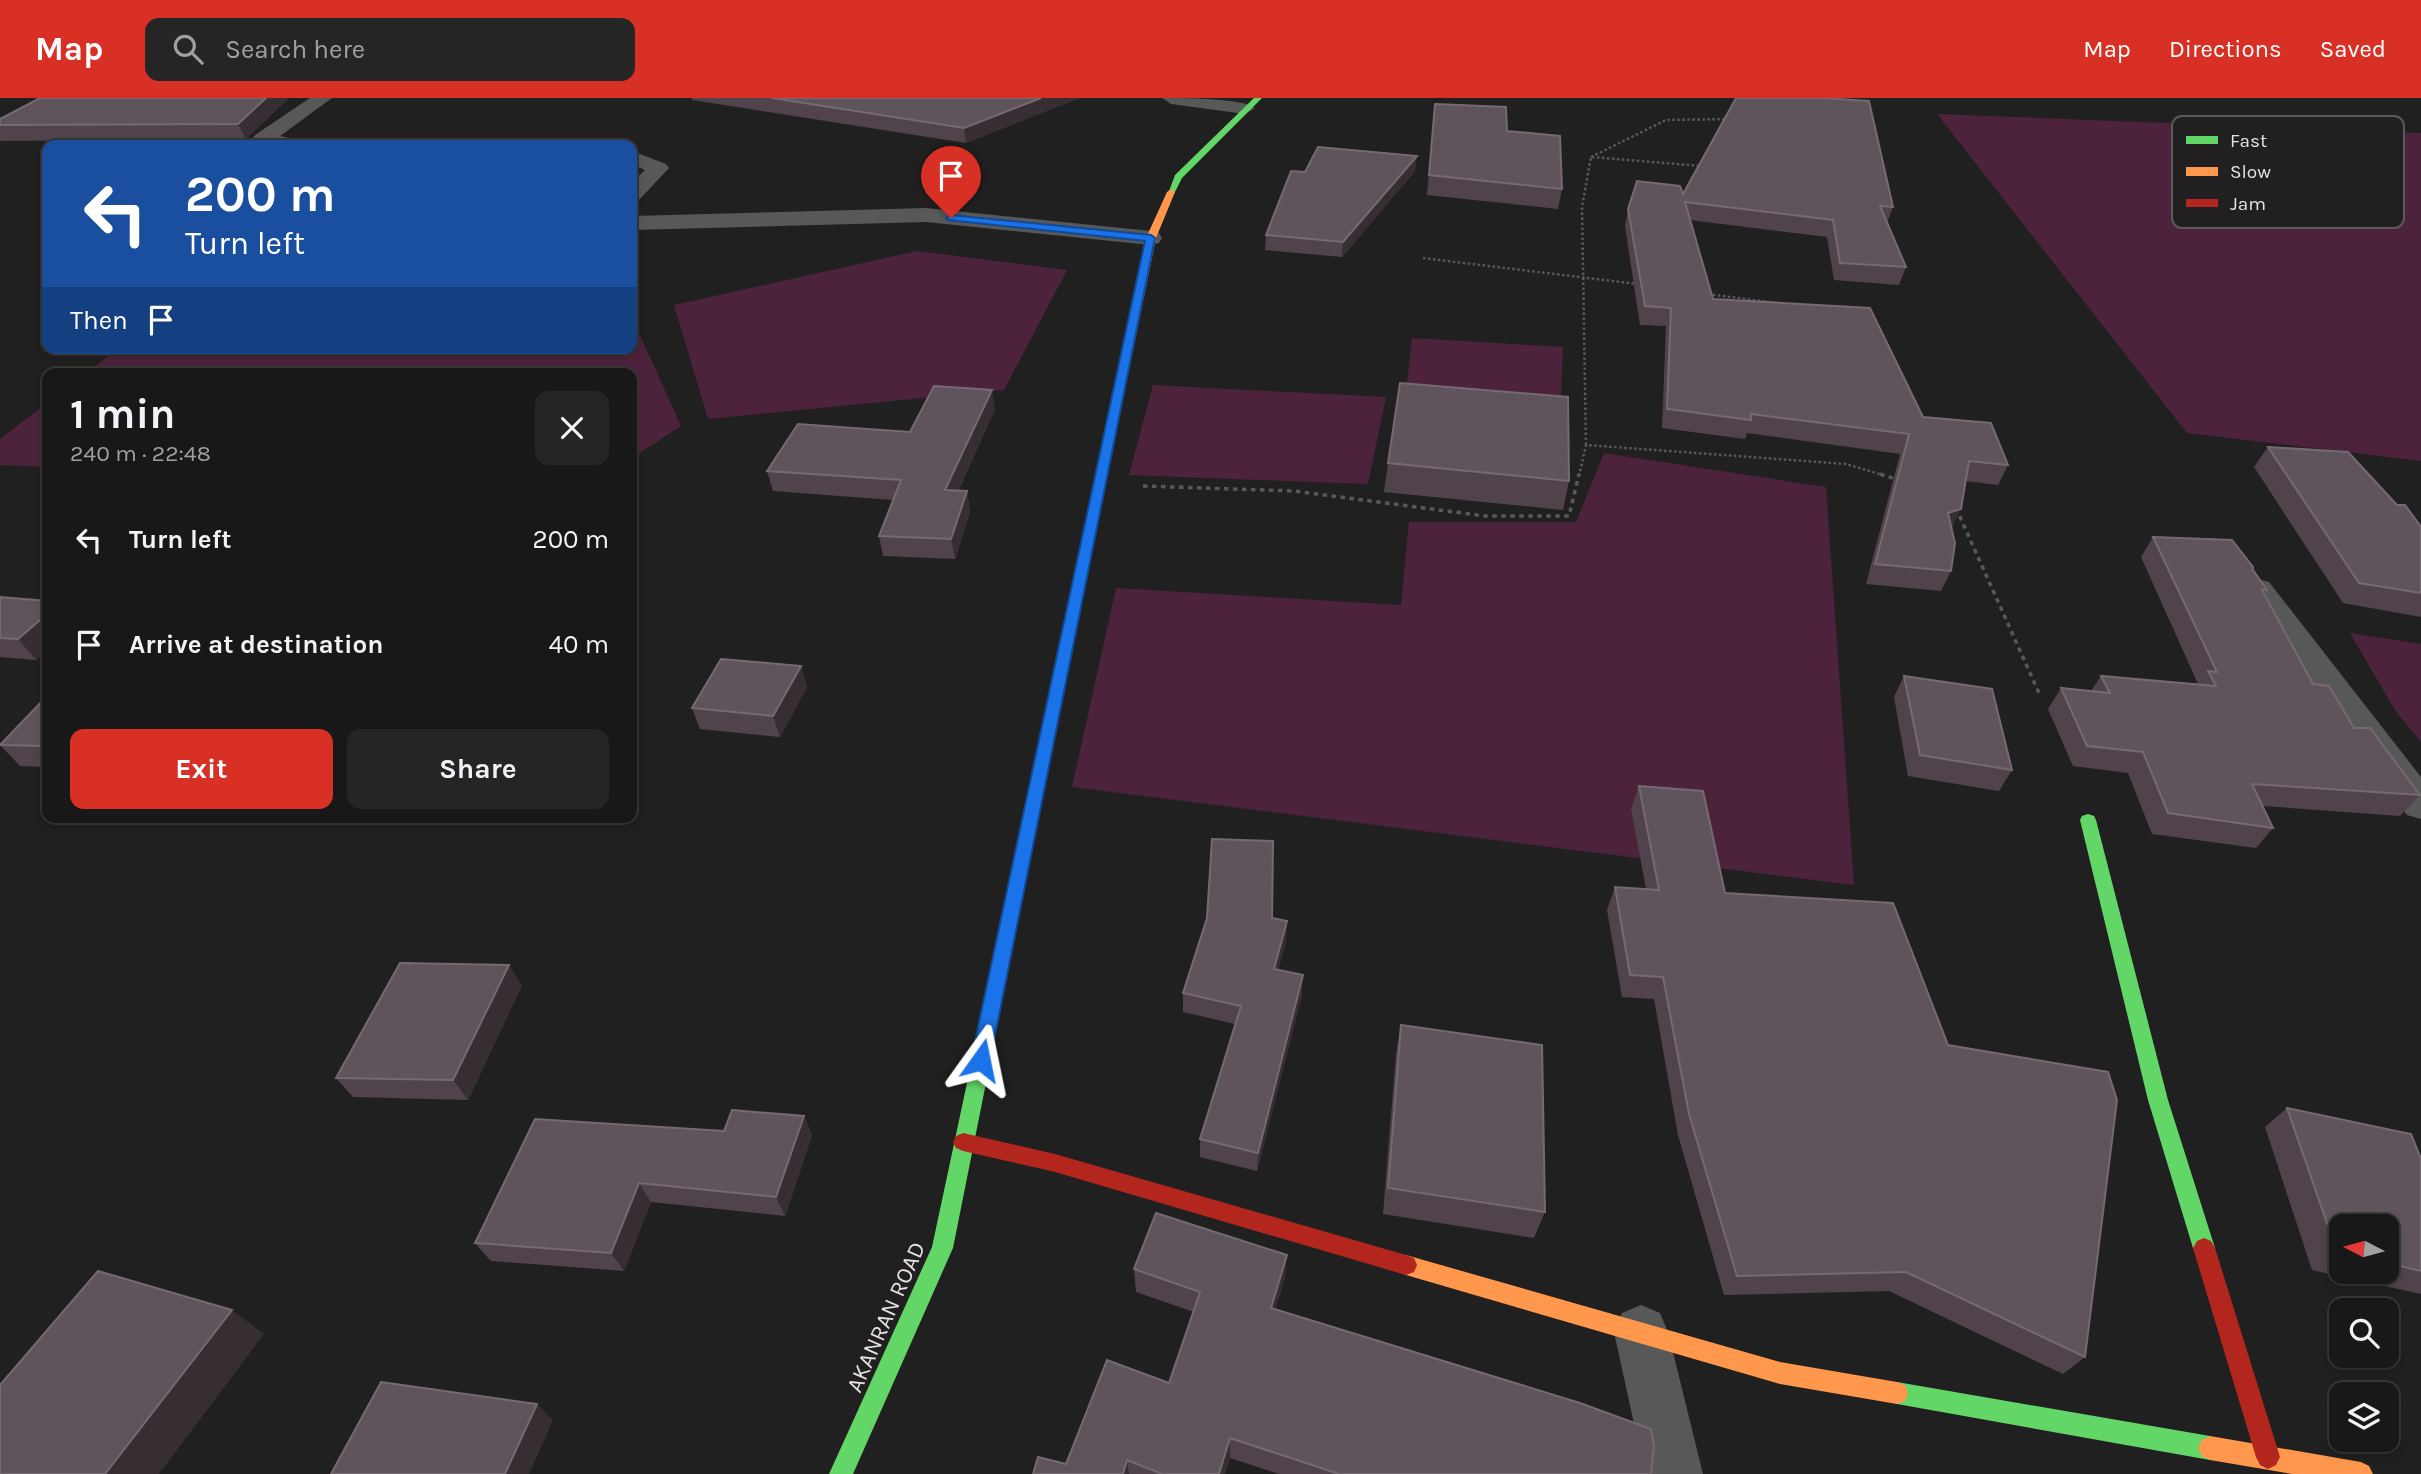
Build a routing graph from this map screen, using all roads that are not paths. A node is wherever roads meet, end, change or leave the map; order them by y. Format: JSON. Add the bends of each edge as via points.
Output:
{"nodes":[{"id":1,"x":323,"y":98,"type":"edge"},
{"id":2,"x":1171,"y":98,"type":"edge"},
{"id":3,"x":1252,"y":103,"type":"edge"},
{"id":4,"x":262,"y":140,"type":"edge"},
{"id":5,"x":637,"y":159,"type":"edge"},
{"id":6,"x":637,"y":189,"type":"edge"},
{"id":7,"x":637,"y":223,"type":"edge"},
{"id":8,"x":1151,"y":238,"type":"junction"},
{"id":9,"x":2257,"y":589,"type":"edge"},
{"id":10,"x":2421,"y":805,"type":"edge"},
{"id":11,"x":2088,"y":820,"type":"dead end"},
{"id":12,"x":963,"y":1142,"type":"junction"},
{"id":13,"x":1641,"y":1332,"type":"junction"},
{"id":14,"x":2268,"y":1457,"type":"junction"},
{"id":15,"x":842,"y":1474,"type":"edge"},
{"id":16,"x":1674,"y":1474,"type":"edge"},
{"id":17,"x":2361,"y":1474,"type":"edge"}],
"edges":[{"from":1,"to":4,"type":"street"},
{"from":2,"to":3,"type":"street"},
{"from":3,"to":8,"type":"main road","name":"AKANRAN ROAD","via":[[1178,177]]},
{"from":5,"to":6,"type":"street","via":[[659,169]]},
{"from":7,"to":8,"type":"street","via":[[926,215]]},
{"from":8,"to":12,"type":"main road","name":"AKANRAN ROAD"},
{"from":9,"to":10,"type":"street"},
{"from":11,"to":14,"type":"main road","via":[[2158,1100]]},
{"from":12,"to":13,"type":"main road","via":[[1055,1163]]},
{"from":12,"to":15,"type":"main road","name":"AKANRAN ROAD","via":[[942,1248]]},
{"from":13,"to":14,"type":"main road","via":[[1780,1373]]},
{"from":13,"to":16,"type":"street"},
{"from":14,"to":17,"type":"main road"}]}
